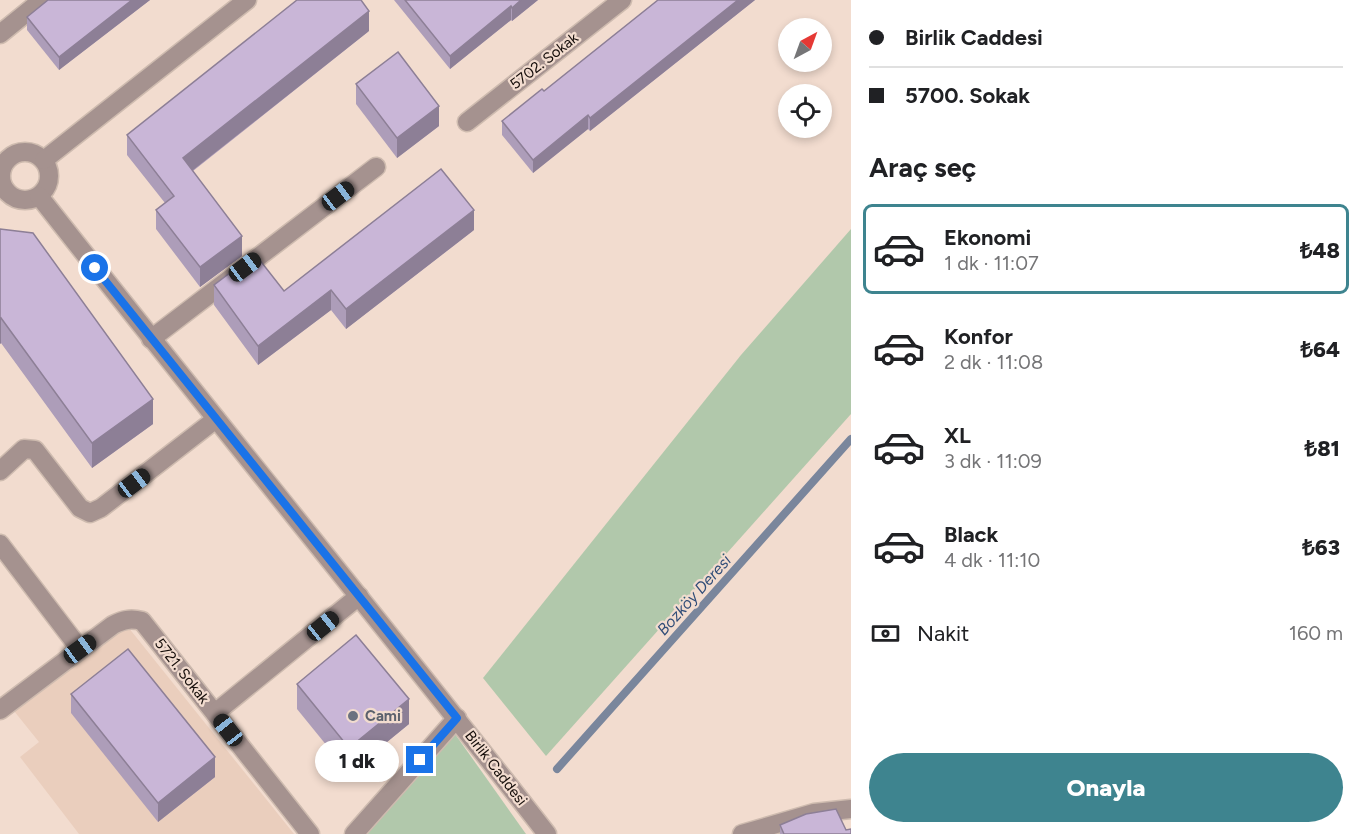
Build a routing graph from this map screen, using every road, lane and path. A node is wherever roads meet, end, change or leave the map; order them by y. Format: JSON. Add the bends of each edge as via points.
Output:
{"nodes":[{"id":1,"x":42,"y":0,"type":"edge"},
{"id":2,"x":248,"y":0,"type":"edge"},
{"id":3,"x":622,"y":0,"type":"edge"},
{"id":4,"x":0,"y":34,"type":"edge"},
{"id":5,"x":467,"y":122,"type":"dead end"},
{"id":6,"x":4,"y":152,"type":"edge"},
{"id":7,"x":44,"y":160,"type":"junction"},
{"id":8,"x":376,"y":167,"type":"dead end"},
{"id":9,"x":39,"y":196,"type":"junction"},
{"id":10,"x":4,"y":197,"type":"edge"},
{"id":11,"x":151,"y":339,"type":"junction"},
{"id":12,"x":216,"y":419,"type":"junction"},
{"id":13,"x":0,"y":471,"type":"edge"},
{"id":14,"x":0,"y":544,"type":"edge"},
{"id":15,"x":359,"y":596,"type":"junction"},
{"id":16,"x":80,"y":649,"type":"junction"},
{"id":17,"x":2,"y":704,"type":"edge"},
{"id":18,"x":214,"y":713,"type":"junction"},
{"id":19,"x":457,"y":718,"type":"junction"},
{"id":20,"x":851,"y":809,"type":"edge"},
{"id":21,"x":310,"y":834,"type":"edge"},
{"id":22,"x":354,"y":834,"type":"edge"},
{"id":23,"x":547,"y":834,"type":"edge"},
{"id":24,"x":742,"y":834,"type":"edge"}],
"edges":[{"from":1,"to":4,"type":"street"},
{"from":2,"to":7,"type":"street"},
{"from":3,"to":5,"type":"street","name":"5702. Sokak"},
{"from":6,"to":7,"type":"street","via":[[31,152]]},
{"from":6,"to":10,"type":"street","via":[[0,180]]},
{"from":7,"to":9,"type":"street","via":[[49,182]]},
{"from":8,"to":11,"type":"street"},
{"from":9,"to":10,"type":"street","via":[[24,201]]},
{"from":9,"to":11,"type":"street","name":"Birlik Caddesi"},
{"from":11,"to":12,"type":"street","name":"Birlik Caddesi"},
{"from":12,"to":13,"type":"street","via":[[90,513],[80,508],[35,450],[24,449]]},
{"from":12,"to":15,"type":"street","name":"Birlik Caddesi"},
{"from":14,"to":16,"type":"street"},
{"from":15,"to":18,"type":"street"},
{"from":15,"to":19,"type":"street","name":"Birlik Caddesi"},
{"from":16,"to":17,"type":"street","name":"5721. Sokak"},
{"from":16,"to":18,"type":"street","name":"5721. Sokak","via":[[124,620],[142,621]]},
{"from":18,"to":21,"type":"street","name":"5721. Sokak"},
{"from":19,"to":22,"type":"street"},
{"from":19,"to":23,"type":"street","name":"Birlik Caddesi"},
{"from":20,"to":24,"type":"street","via":[[814,813]]}]}
